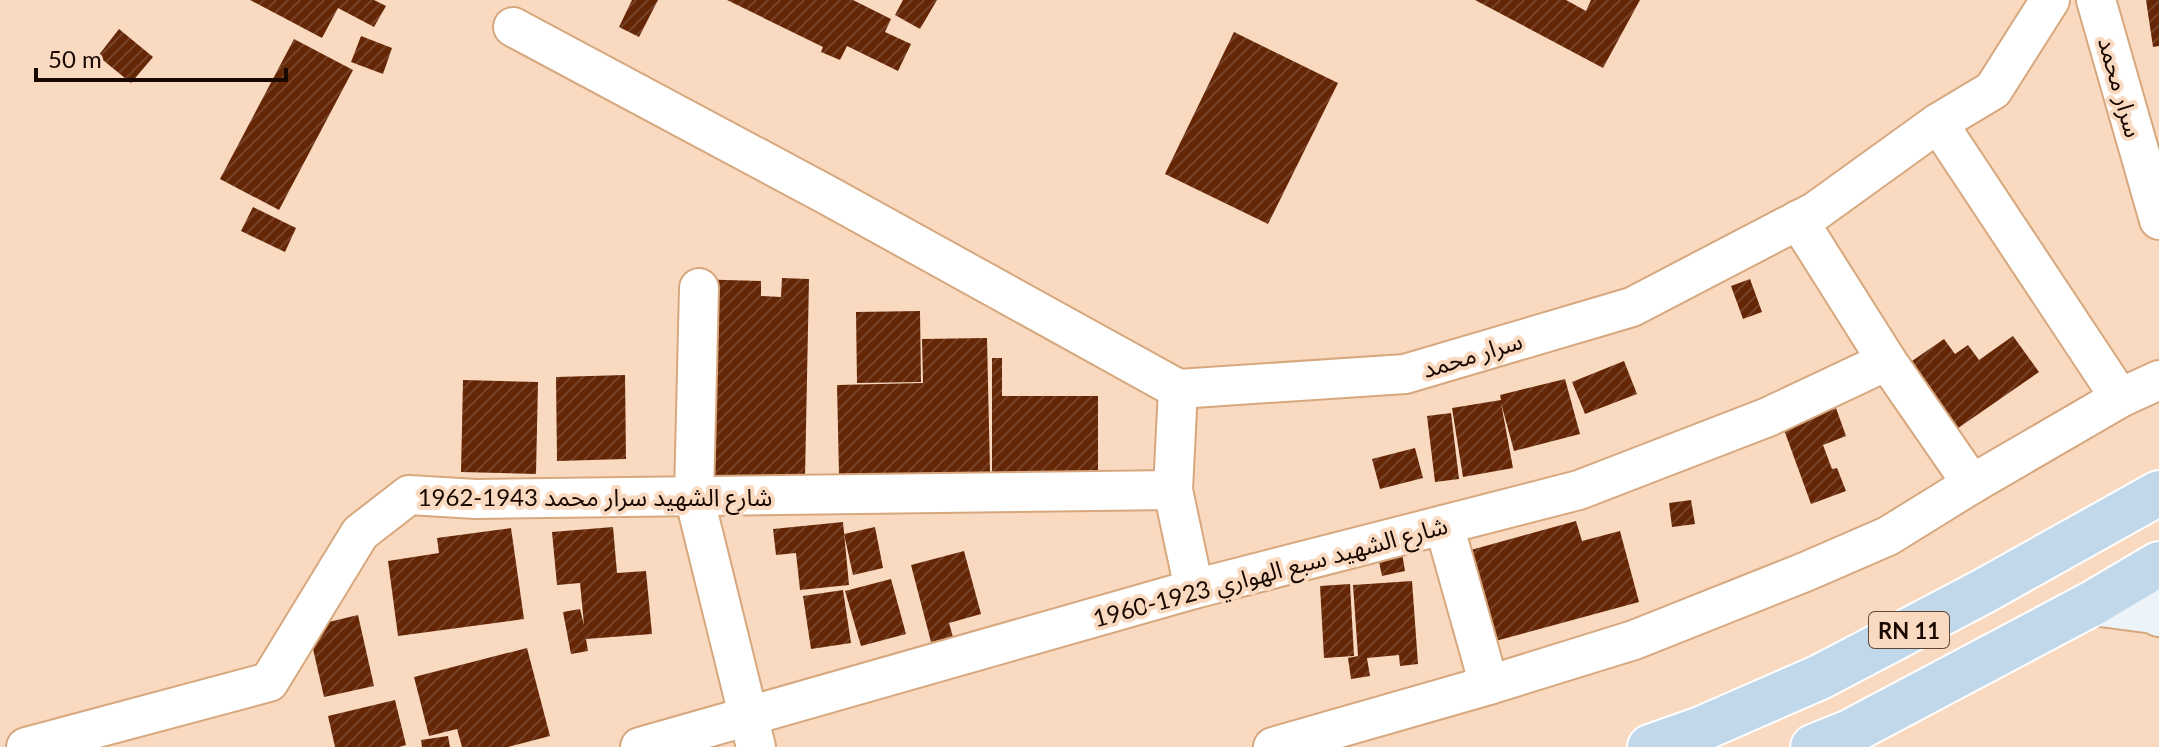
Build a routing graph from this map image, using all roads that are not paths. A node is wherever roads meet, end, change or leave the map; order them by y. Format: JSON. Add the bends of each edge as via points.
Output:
{"nodes":[{"id":1,"x":2050,"y":0,"type":"edge"},
{"id":2,"x":2096,"y":0,"type":"edge"},
{"id":3,"x":513,"y":27,"type":"dead end"},
{"id":4,"x":1938,"y":123,"type":"junction"},
{"id":5,"x":2151,"y":162,"type":"edge"},
{"id":6,"x":1798,"y":220,"type":"junction"},
{"id":7,"x":2159,"y":220,"type":"edge"},
{"id":8,"x":699,"y":288,"type":"dead end"},
{"id":9,"x":1887,"y":361,"type":"junction"},
{"id":10,"x":2159,"y":380,"type":"edge"},
{"id":11,"x":1178,"y":389,"type":"junction"},
{"id":12,"x":2120,"y":398,"type":"junction"},
{"id":13,"x":1972,"y":484,"type":"junction"},
{"id":14,"x":1173,"y":490,"type":"junction"},
{"id":15,"x":2159,"y":493,"type":"edge"},
{"id":16,"x":694,"y":496,"type":"junction"},
{"id":17,"x":1444,"y":525,"type":"junction"},
{"id":18,"x":2159,"y":564,"type":"edge"},
{"id":19,"x":1194,"y":589,"type":"junction"},
{"id":20,"x":2093,"y":603,"type":"junction"},
{"id":21,"x":2159,"y":614,"type":"edge"},
{"id":22,"x":1489,"y":685,"type":"junction"},
{"id":23,"x":752,"y":732,"type":"edge"},
{"id":24,"x":26,"y":747,"type":"edge"},
{"id":25,"x":640,"y":747,"type":"edge"},
{"id":26,"x":1273,"y":747,"type":"edge"},
{"id":27,"x":1650,"y":747,"type":"edge"},
{"id":28,"x":1813,"y":747,"type":"edge"}],
"edges":[{"from":1,"to":4,"type":"street","name":"سرار محمد","via":[[1993,90]]},
{"from":2,"to":5,"type":"street","name":"سرار محمد"},
{"from":3,"to":11,"type":"street"},
{"from":4,"to":6,"type":"street","name":"سرار محمد"},
{"from":4,"to":12,"type":"street"},
{"from":5,"to":7,"type":"street","name":"سرار محمد"},
{"from":6,"to":9,"type":"street"},
{"from":6,"to":11,"type":"street","name":"سرار محمد","via":[[1632,307],[1405,374]]},
{"from":8,"to":16,"type":"street"},
{"from":9,"to":13,"type":"street"},
{"from":9,"to":17,"type":"street","name":"شارع الشهيد سبع الهواري 1923-1960","via":[[1768,417],[1579,490]]},
{"from":10,"to":12,"type":"street"},
{"from":11,"to":14,"type":"street"},
{"from":12,"to":13,"type":"street"},
{"from":13,"to":22,"type":"street","via":[[1888,536],[1805,572],[1634,640]]},
{"from":14,"to":16,"type":"street","name":"شارع الشهيد سرار محمد 1943-1962"},
{"from":14,"to":19,"type":"street"},
{"from":15,"to":27,"type":"highway","number":"RN 11","via":[[1820,677]]},
{"from":16,"to":23,"type":"street"},
{"from":16,"to":24,"type":"street","name":"شارع الشهيد سرار محمد 1943-1962","via":[[409,495],[360,533],[269,682]]},
{"from":17,"to":19,"type":"street","name":"شارع الشهيد سبع الهواري 1923-1960"},
{"from":17,"to":22,"type":"street"},
{"from":18,"to":20,"type":"highway","number":"RN 11"},
{"from":19,"to":23,"type":"street","name":"شارع الشهيد سبع الهواري 1923-1960"},
{"from":20,"to":21,"type":"main road"},
{"from":20,"to":28,"type":"highway","number":"RN 11"},
{"from":22,"to":26,"type":"street"},
{"from":23,"to":25,"type":"street","name":"شارع الشهيد سبع الهواري 1923-1960"}]}
